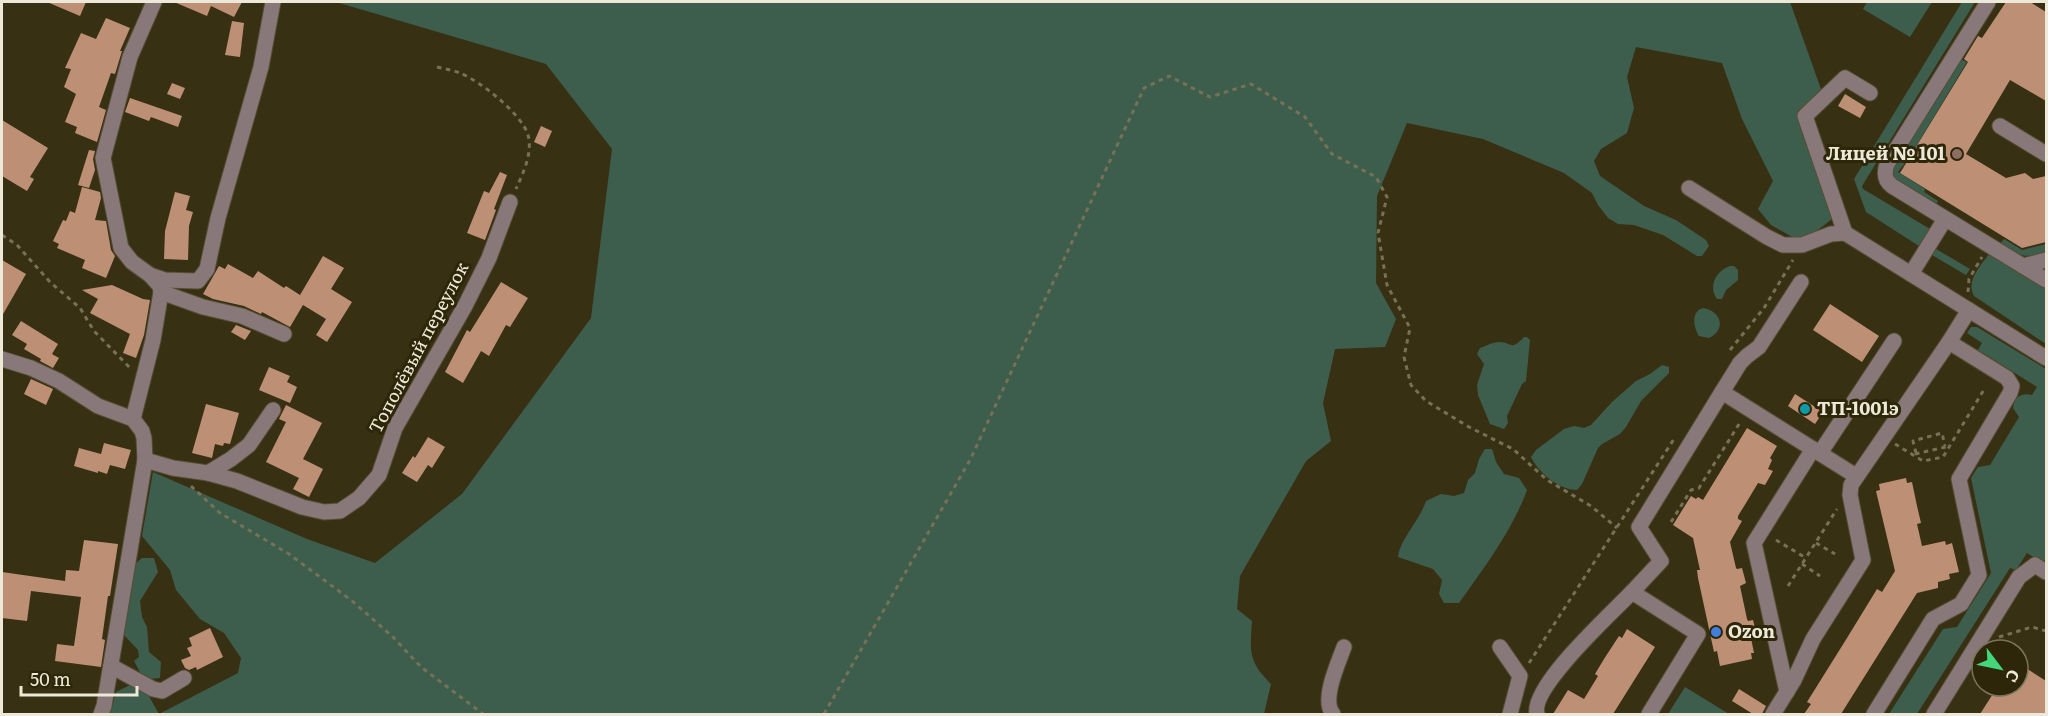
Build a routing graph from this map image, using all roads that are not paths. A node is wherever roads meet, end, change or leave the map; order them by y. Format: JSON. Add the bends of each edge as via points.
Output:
{"nodes":[{"id":1,"x":154,"y":2,"type":"edge"},
{"id":2,"x":273,"y":2,"type":"edge"},
{"id":3,"x":1988,"y":2,"type":"edge"},
{"id":4,"x":1870,"y":93,"type":"dead end"},
{"id":5,"x":2000,"y":126,"type":"dead end"},
{"id":6,"x":2046,"y":154,"type":"edge"},
{"id":7,"x":1689,"y":188,"type":"dead end"},
{"id":8,"x":510,"y":202,"type":"road end"},
{"id":9,"x":1945,"y":219,"type":"junction"},
{"id":10,"x":1845,"y":232,"type":"junction"},
{"id":11,"x":2046,"y":260,"type":"edge"},
{"id":12,"x":2023,"y":266,"type":"junction"},
{"id":13,"x":1911,"y":274,"type":"junction"},
{"id":14,"x":150,"y":275,"type":"junction"},
{"id":15,"x":2046,"y":280,"type":"edge"},
{"id":16,"x":1801,"y":282,"type":"dead end"},
{"id":17,"x":161,"y":292,"type":"junction"},
{"id":18,"x":1970,"y":304,"type":"junction"},
{"id":19,"x":284,"y":334,"type":"dead end"},
{"id":20,"x":1894,"y":341,"type":"dead end"},
{"id":21,"x":1949,"y":342,"type":"junction"},
{"id":22,"x":2,"y":358,"type":"edge"},
{"id":23,"x":2046,"y":358,"type":"edge"},
{"id":24,"x":1722,"y":392,"type":"junction"},
{"id":25,"x":273,"y":410,"type":"dead end"},
{"id":26,"x":133,"y":418,"type":"junction"},
{"id":27,"x":1817,"y":451,"type":"junction"},
{"id":28,"x":145,"y":460,"type":"junction"},
{"id":29,"x":208,"y":473,"type":"junction"},
{"id":30,"x":1856,"y":476,"type":"junction"},
{"id":31,"x":2041,"y":568,"type":"edge"},
{"id":32,"x":1632,"y":592,"type":"junction"},
{"id":33,"x":1344,"y":646,"type":"dead end"},
{"id":34,"x":1500,"y":647,"type":"dead end"},
{"id":35,"x":111,"y":666,"type":"junction"},
{"id":36,"x":184,"y":678,"type":"dead end"},
{"id":37,"x":1786,"y":692,"type":"junction"},
{"id":38,"x":101,"y":714,"type":"edge"},
{"id":39,"x":1333,"y":714,"type":"edge"},
{"id":40,"x":1510,"y":714,"type":"edge"},
{"id":41,"x":1537,"y":714,"type":"edge"},
{"id":42,"x":1649,"y":714,"type":"edge"},
{"id":43,"x":1773,"y":714,"type":"edge"},
{"id":44,"x":1874,"y":714,"type":"edge"},
{"id":45,"x":1934,"y":714,"type":"edge"}],
"edges":[{"from":1,"to":14,"type":"street","via":[[130,57],[103,158],[120,248]]},
{"from":2,"to":14,"type":"street","via":[[261,67],[207,269],[198,281],[165,280]]},
{"from":3,"to":9,"type":"street","via":[[1884,171],[1888,183]]},
{"from":4,"to":10,"type":"street","via":[[1845,78],[1805,116]]},
{"from":5,"to":6,"type":"street"},
{"from":7,"to":10,"type":"street","via":[[1783,245],[1802,245]]},
{"from":8,"to":29,"type":"street","name":"Тополёвый переулок","via":[[465,306],[395,428],[379,475],[358,498],[340,511],[324,512]]},
{"from":9,"to":12,"type":"street"},
{"from":9,"to":13,"type":"street"},
{"from":10,"to":13,"type":"street"},
{"from":11,"to":12,"type":"street"},
{"from":12,"to":15,"type":"street"},
{"from":13,"to":18,"type":"street"},
{"from":14,"to":17,"type":"street"},
{"from":16,"to":24,"type":"street","via":[[1759,347],[1740,363]]},
{"from":17,"to":19,"type":"street","via":[[242,316]]},
{"from":17,"to":26,"type":"street"},
{"from":18,"to":21,"type":"street"},
{"from":18,"to":23,"type":"street"},
{"from":20,"to":27,"type":"street"},
{"from":21,"to":30,"type":"street"},
{"from":21,"to":44,"type":"street","via":[[2007,378],[2012,386],[1959,479],[1979,575],[1961,604],[1933,619]]},
{"from":22,"to":26,"type":"street","via":[[59,381],[98,406]]},
{"from":24,"to":27,"type":"street"},
{"from":24,"to":32,"type":"street","via":[[1639,527],[1661,561]]},
{"from":25,"to":29,"type":"street","via":[[249,445]]},
{"from":26,"to":28,"type":"street","via":[[142,430]]},
{"from":27,"to":30,"type":"street"},
{"from":27,"to":37,"type":"street","via":[[1754,543]]},
{"from":28,"to":29,"type":"street","name":"Тополёвый переулок"},
{"from":28,"to":35,"type":"street"},
{"from":30,"to":37,"type":"street","via":[[1850,495],[1863,560],[1813,639]]},
{"from":31,"to":45,"type":"street","via":[[2019,577]]},
{"from":32,"to":41,"type":"street","via":[[1559,666],[1537,703]]},
{"from":32,"to":42,"type":"street","via":[[1698,634]]},
{"from":33,"to":39,"type":"street","via":[[1328,696],[1328,709]]},
{"from":34,"to":40,"type":"street","via":[[1520,676]]},
{"from":35,"to":36,"type":"street","via":[[162,691]]},
{"from":35,"to":38,"type":"street"},
{"from":37,"to":43,"type":"street"}]}
